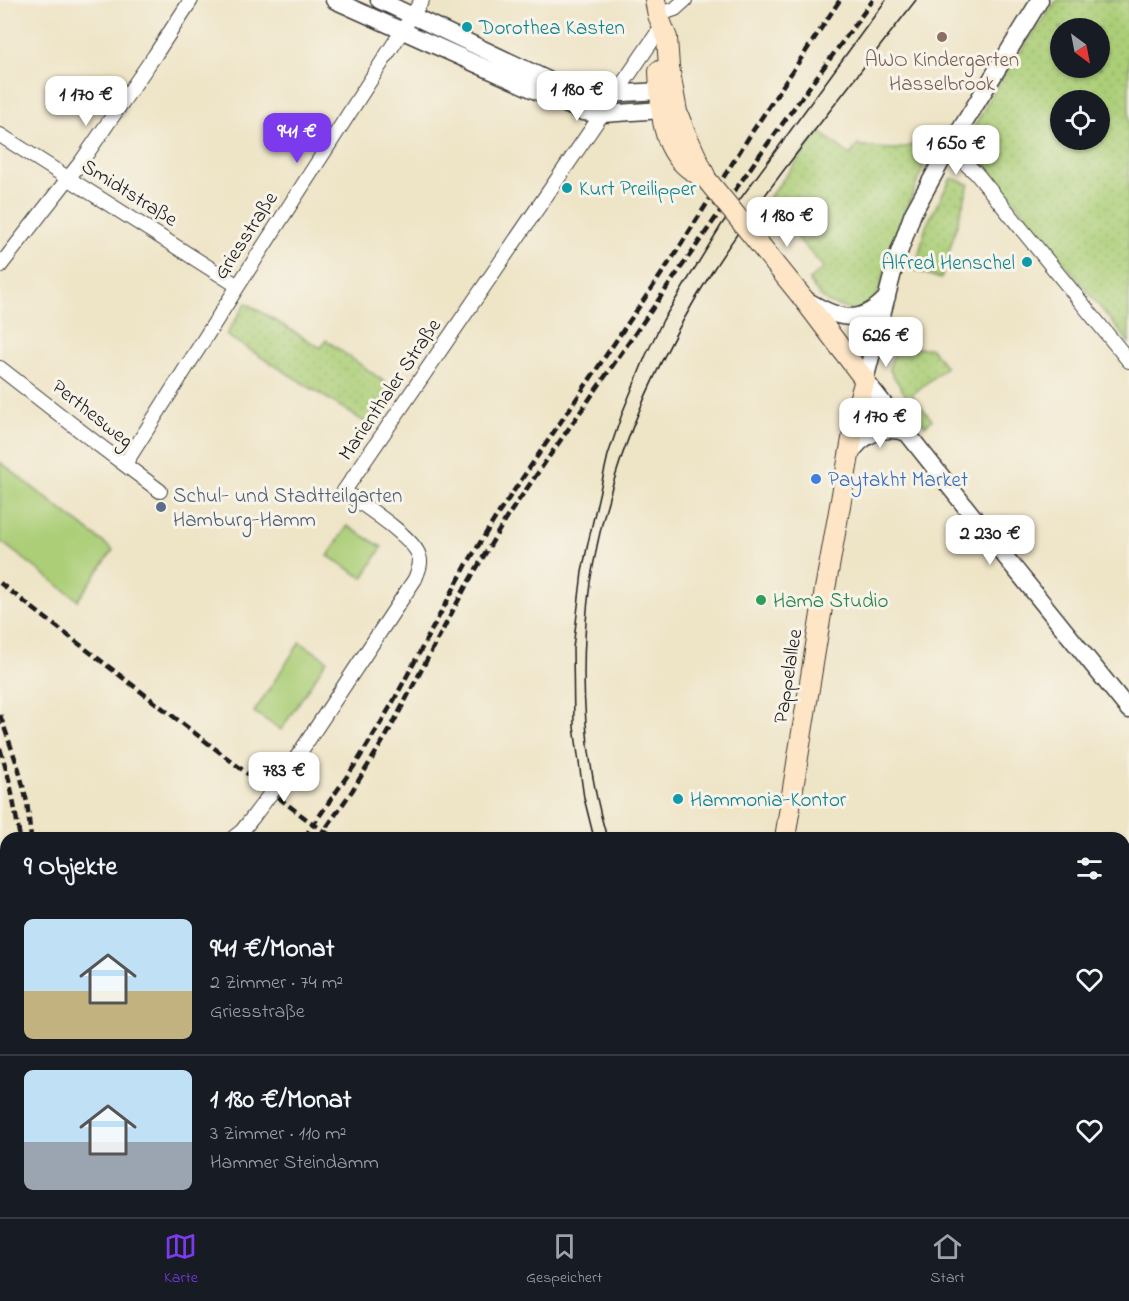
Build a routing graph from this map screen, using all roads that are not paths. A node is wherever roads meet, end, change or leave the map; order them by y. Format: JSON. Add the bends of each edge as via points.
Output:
{"nodes":[{"id":1,"x":191,"y":0,"type":"edge"},
{"id":2,"x":334,"y":0,"type":"edge"},
{"id":3,"x":379,"y":0,"type":"edge"},
{"id":4,"x":423,"y":0,"type":"edge"},
{"id":5,"x":685,"y":0,"type":"edge"},
{"id":6,"x":1040,"y":0,"type":"edge"},
{"id":7,"x":657,"y":7,"type":"edge"},
{"id":8,"x":413,"y":15,"type":"junction"},
{"id":9,"x":404,"y":31,"type":"junction"},
{"id":10,"x":656,"y":35,"type":"junction"},
{"id":11,"x":614,"y":94,"type":"junction"},
{"id":12,"x":666,"y":101,"type":"junction"},
{"id":13,"x":603,"y":114,"type":"junction"},
{"id":14,"x":0,"y":135,"type":"edge"},
{"id":15,"x":947,"y":151,"type":"junction"},
{"id":16,"x":68,"y":178,"type":"junction"},
{"id":17,"x":0,"y":266,"type":"edge"},
{"id":18,"x":238,"y":286,"type":"junction"},
{"id":19,"x":802,"y":297,"type":"junction"},
{"id":20,"x":887,"y":297,"type":"junction"},
{"id":21,"x":1129,"y":361,"type":"edge"},
{"id":22,"x":0,"y":368,"type":"edge"},
{"id":23,"x":865,"y":380,"type":"junction"},
{"id":24,"x":907,"y":433,"type":"junction"},
{"id":25,"x":849,"y":456,"type":"junction"},
{"id":26,"x":125,"y":465,"type":"junction"},
{"id":27,"x":160,"y":491,"type":"dead end"},
{"id":28,"x":1129,"y":710,"type":"edge"},
{"id":29,"x":241,"y":832,"type":"edge"},
{"id":30,"x":785,"y":832,"type":"edge"}],
"edges":[{"from":1,"to":16,"type":"street"},
{"from":2,"to":9,"type":"street"},
{"from":3,"to":8,"type":"street"},
{"from":4,"to":8,"type":"street","name":"Griesstraße"},
{"from":5,"to":7,"type":"street","via":[[675,9]]},
{"from":6,"to":15,"type":"street"},
{"from":7,"to":10,"type":"main road"},
{"from":7,"to":12,"type":"main road","via":[[667,38]]},
{"from":8,"to":9,"type":"street","name":"Griesstraße"},
{"from":8,"to":11,"type":"street","via":[[563,87],[589,95]]},
{"from":9,"to":13,"type":"street","via":[[583,112]]},
{"from":9,"to":18,"type":"street","name":"Griesstraße"},
{"from":10,"to":11,"type":"street","name":"Marienthaler Straße"},
{"from":10,"to":12,"type":"main road"},
{"from":11,"to":12,"type":"street"},
{"from":11,"to":13,"type":"street","name":"Marienthaler Straße"},
{"from":12,"to":13,"type":"street"},
{"from":12,"to":19,"type":"main road","bridge":true,"via":[[664,126],[676,153],[686,166],[707,180]]},
{"from":13,"to":29,"type":"street","name":"Marienthaler Straße","bridge":true,"via":[[344,491],[404,535],[420,556],[420,566],[289,769]]},
{"from":14,"to":16,"type":"street","name":"Smidtstraße"},
{"from":15,"to":20,"type":"street","via":[[913,213]]},
{"from":15,"to":21,"type":"street","via":[[976,173]]},
{"from":16,"to":17,"type":"street"},
{"from":16,"to":18,"type":"street","name":"Smidtstraße"},
{"from":18,"to":26,"type":"street","name":"Griesstraße"},
{"from":19,"to":20,"type":"street","via":[[833,314],[849,317],[866,313]]},
{"from":19,"to":23,"type":"main road"},
{"from":20,"to":23,"type":"street"},
{"from":22,"to":26,"type":"street","name":"Perthesweg"},
{"from":23,"to":24,"type":"street"},
{"from":23,"to":25,"type":"main road","name":"Pappelallee"},
{"from":24,"to":25,"type":"street","via":[[878,431],[858,443]]},
{"from":24,"to":28,"type":"street"},
{"from":25,"to":30,"type":"main road","name":"Pappelallee"},
{"from":26,"to":27,"type":"street","name":"Perthesweg"}]}
